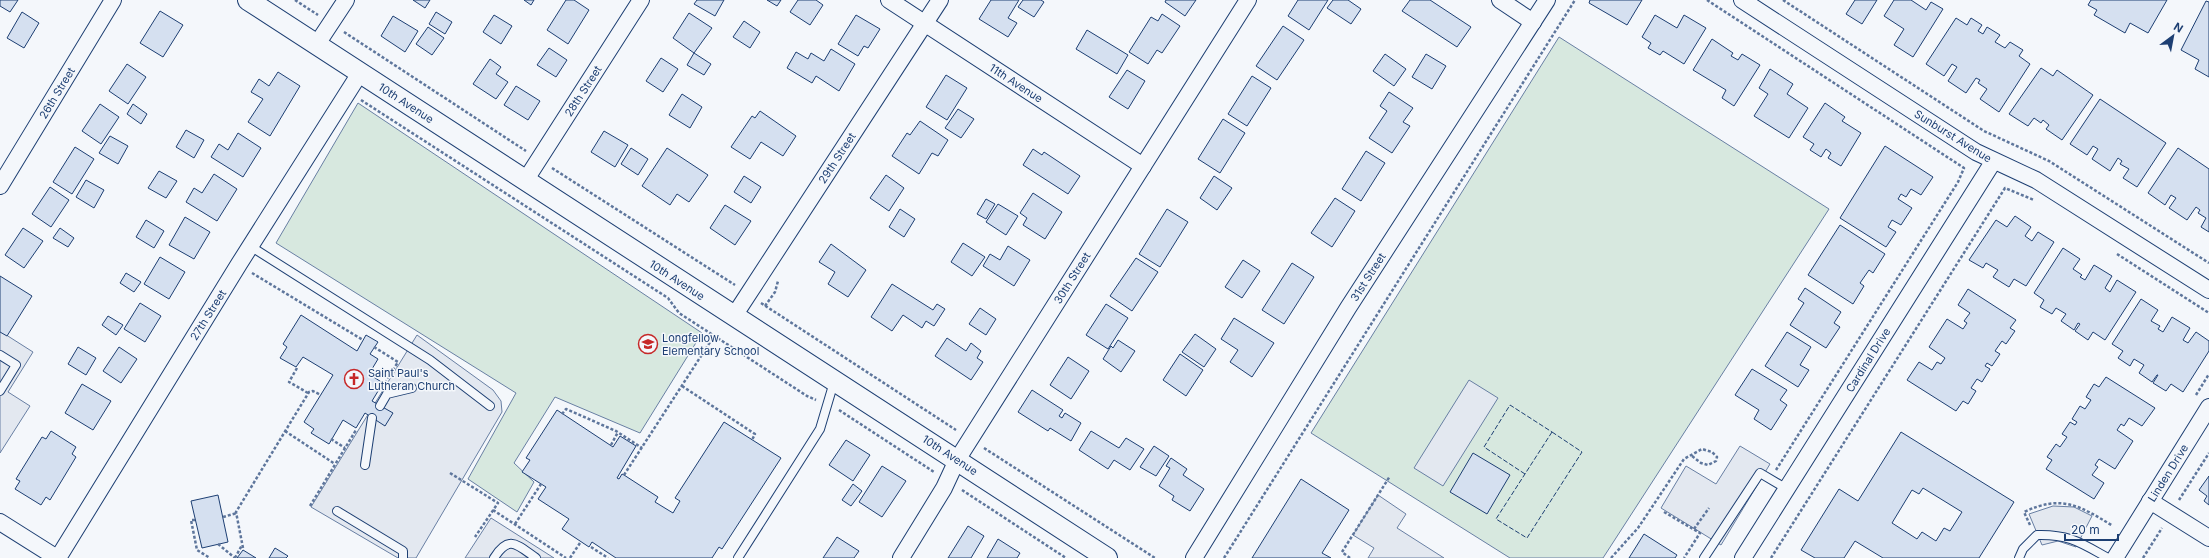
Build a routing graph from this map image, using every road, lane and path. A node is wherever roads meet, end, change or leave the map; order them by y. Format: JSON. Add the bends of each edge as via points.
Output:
{"nodes":[{"id":1,"x":113,"y":0,"type":"edge"},
{"id":2,"x":248,"y":0,"type":"edge"},
{"id":3,"x":295,"y":0,"type":"edge"},
{"id":4,"x":346,"y":0,"type":"edge"},
{"id":5,"x":641,"y":0,"type":"edge"},
{"id":6,"x":889,"y":0,"type":"edge"},
{"id":7,"x":940,"y":0,"type":"edge"},
{"id":8,"x":1248,"y":0,"type":"edge"},
{"id":9,"x":1500,"y":0,"type":"edge"},
{"id":10,"x":1547,"y":0,"type":"edge"},
{"id":11,"x":1575,"y":0,"type":"edge"},
{"id":12,"x":1707,"y":0,"type":"edge"},
{"id":13,"x":1742,"y":0,"type":"edge"},
{"id":14,"x":1783,"y":0,"type":"edge"},
{"id":15,"x":321,"y":17,"type":"dead end"},
{"id":16,"x":1533,"y":22,"type":"junction"},
{"id":17,"x":925,"y":24,"type":"junction"},
{"id":18,"x":339,"y":29,"type":"dead end"},
{"id":19,"x":317,"y":44,"type":"junction"},
{"id":20,"x":360,"y":74,"type":"junction"},
{"id":21,"x":358,"y":99,"type":"dead end"},
{"id":22,"x":528,"y":152,"type":"dead end"},
{"id":23,"x":1993,"y":162,"type":"junction"},
{"id":24,"x":1143,"y":166,"type":"junction"},
{"id":25,"x":551,"y":167,"type":"dead end"},
{"id":26,"x":525,"y":181,"type":"junction"},
{"id":27,"x":0,"y":186,"type":"edge"},
{"id":28,"x":2037,"y":202,"type":"dead end"},
{"id":29,"x":250,"y":246,"type":"junction"},
{"id":30,"x":2116,"y":253,"type":"dead end"},
{"id":31,"x":2209,"y":263,"type":"edge"},
{"id":32,"x":239,"y":264,"type":"junction"},
{"id":33,"x":739,"y":288,"type":"dead end"},
{"id":34,"x":2209,"y":290,"type":"edge"},
{"id":35,"x":2209,"y":313,"type":"edge"},
{"id":36,"x":734,"y":316,"type":"junction"},
{"id":37,"x":714,"y":336,"type":"junction"},
{"id":38,"x":363,"y":340,"type":"dead end"},
{"id":39,"x":374,"y":347,"type":"dead end"},
{"id":40,"x":0,"y":355,"type":"edge"},
{"id":41,"x":398,"y":362,"type":"dead end"},
{"id":42,"x":297,"y":368,"type":"dead end"},
{"id":43,"x":835,"y":381,"type":"junction"},
{"id":44,"x":682,"y":386,"type":"junction"},
{"id":45,"x":412,"y":388,"type":"dead end"},
{"id":46,"x":0,"y":391,"type":"edge"},
{"id":47,"x":308,"y":394,"type":"junction"},
{"id":48,"x":321,"y":395,"type":"dead end"},
{"id":49,"x":828,"y":404,"type":"junction"},
{"id":50,"x":380,"y":406,"type":"dead end"},
{"id":51,"x":490,"y":406,"type":"dead end"},
{"id":52,"x":2209,"y":408,"type":"edge"},
{"id":53,"x":562,"y":414,"type":"dead end"},
{"id":54,"x":372,"y":418,"type":"dead end"},
{"id":55,"x":358,"y":428,"type":"dead end"},
{"id":56,"x":285,"y":431,"type":"junction"},
{"id":57,"x":618,"y":432,"type":"junction"},
{"id":58,"x":332,"y":439,"type":"dead end"},
{"id":59,"x":752,"y":440,"type":"dead end"},
{"id":60,"x":610,"y":445,"type":"dead end"},
{"id":61,"x":345,"y":448,"type":"junction"},
{"id":62,"x":642,"y":448,"type":"junction"},
{"id":63,"x":1692,"y":456,"type":"junction"},
{"id":64,"x":957,"y":460,"type":"junction"},
{"id":65,"x":335,"y":464,"type":"junction"},
{"id":66,"x":365,"y":465,"type":"dead end"},
{"id":67,"x":450,"y":473,"type":"dead end"},
{"id":68,"x":624,"y":475,"type":"dead end"},
{"id":69,"x":1390,"y":476,"type":"dead end"},
{"id":70,"x":1771,"y":479,"type":"junction"},
{"id":71,"x":948,"y":481,"type":"junction"},
{"id":72,"x":541,"y":484,"type":"dead end"},
{"id":73,"x":1787,"y":489,"type":"junction"},
{"id":74,"x":2150,"y":501,"type":"junction"},
{"id":75,"x":310,"y":506,"type":"dead end"},
{"id":76,"x":1709,"y":508,"type":"dead end"},
{"id":77,"x":493,"y":510,"type":"junction"},
{"id":78,"x":337,"y":511,"type":"dead end"},
{"id":79,"x":1664,"y":512,"type":"dead end"},
{"id":80,"x":237,"y":513,"type":"junction"},
{"id":81,"x":223,"y":517,"type":"dead end"},
{"id":82,"x":195,"y":520,"type":"dead end"},
{"id":83,"x":0,"y":522,"type":"edge"},
{"id":84,"x":515,"y":524,"type":"junction"},
{"id":85,"x":2113,"y":526,"type":"dead end"},
{"id":86,"x":1694,"y":530,"type":"junction"},
{"id":87,"x":2026,"y":530,"type":"dead end"},
{"id":88,"x":475,"y":537,"type":"dead end"},
{"id":89,"x":2209,"y":538,"type":"edge"},
{"id":90,"x":580,"y":542,"type":"dead end"},
{"id":91,"x":218,"y":544,"type":"dead end"},
{"id":92,"x":591,"y":547,"type":"dead end"},
{"id":93,"x":58,"y":558,"type":"edge"},
{"id":94,"x":210,"y":558,"type":"edge"},
{"id":95,"x":235,"y":558,"type":"edge"},
{"id":96,"x":403,"y":558,"type":"edge"},
{"id":97,"x":494,"y":558,"type":"edge"},
{"id":98,"x":536,"y":558,"type":"edge"},
{"id":99,"x":566,"y":558,"type":"edge"},
{"id":100,"x":570,"y":558,"type":"edge"},
{"id":101,"x":608,"y":558,"type":"edge"},
{"id":102,"x":738,"y":558,"type":"edge"},
{"id":103,"x":901,"y":558,"type":"edge"},
{"id":104,"x":1066,"y":558,"type":"edge"},
{"id":105,"x":1107,"y":558,"type":"edge"},
{"id":106,"x":1194,"y":558,"type":"edge"},
{"id":107,"x":1224,"y":558,"type":"edge"},
{"id":108,"x":1350,"y":558,"type":"edge"},
{"id":109,"x":1610,"y":558,"type":"edge"},
{"id":110,"x":1684,"y":558,"type":"edge"},
{"id":111,"x":1704,"y":558,"type":"edge"},
{"id":112,"x":1744,"y":558,"type":"edge"},
{"id":113,"x":1771,"y":558,"type":"edge"},
{"id":114,"x":2019,"y":558,"type":"edge"},
{"id":115,"x":2108,"y":558,"type":"edge"},
{"id":116,"x":2115,"y":558,"type":"edge"}],
"edges":[{"from":1,"to":27,"type":"street","name":"26th Street"},
{"from":2,"to":19,"type":"street","name":"10th Avenue"},
{"from":3,"to":15,"type":"path"},
{"from":4,"to":19,"type":"street"},
{"from":5,"to":26,"type":"street","name":"28th Street"},
{"from":6,"to":17,"type":"street","name":"11th Avenue"},
{"from":7,"to":17,"type":"street","name":"29th Street"},
{"from":8,"to":24,"type":"street","name":"30th Street"},
{"from":9,"to":16,"type":"street"},
{"from":10,"to":16,"type":"street","name":"31st Street"},
{"from":11,"to":107,"type":"path"},
{"from":12,"to":70,"type":"path","via":[[1964,168],[1955,188]]},
{"from":13,"to":23,"type":"street","name":"Sunburst Avenue"},
{"from":14,"to":31,"type":"path","via":[[1984,131],[2049,161]]},
{"from":16,"to":106,"type":"street","name":"31st Street","via":[[1348,308]]},
{"from":17,"to":24,"type":"street","name":"11th Avenue"},
{"from":17,"to":36,"type":"street","name":"29th Street"},
{"from":18,"to":22,"type":"path"},
{"from":19,"to":20,"type":"street","name":"10th Avenue"},
{"from":20,"to":26,"type":"street","name":"10th Avenue"},
{"from":20,"to":29,"type":"street","name":"27th Street"},
{"from":21,"to":37,"type":"path","via":[[668,298],[679,313]]},
{"from":23,"to":34,"type":"street","name":"Sunburst Avenue","via":[[2036,180]]},
{"from":23,"to":73,"type":"street","name":"Cardinal Drive"},
{"from":24,"to":64,"type":"street","name":"30th Street"},
{"from":25,"to":33,"type":"path"},
{"from":26,"to":36,"type":"street","name":"10th Avenue"},
{"from":28,"to":113,"type":"path","via":[[2005,188]]},
{"from":29,"to":32,"type":"street","name":"27th Street"},
{"from":29,"to":51,"type":"lane","via":[[430,360]]},
{"from":30,"to":35,"type":"path"},
{"from":32,"to":38,"type":"path"},
{"from":32,"to":93,"type":"street","name":"27th Street"},
{"from":36,"to":43,"type":"street","name":"10th Avenue"},
{"from":37,"to":44,"type":"path"},
{"from":37,"to":49,"type":"path","via":[[807,396]]},
{"from":39,"to":41,"type":"path"},
{"from":40,"to":46,"type":"lane","via":[[16,365]]},
{"from":42,"to":47,"type":"path","via":[[289,382]]},
{"from":43,"to":49,"type":"lane"},
{"from":43,"to":64,"type":"street","name":"10th Avenue"},
{"from":44,"to":59,"type":"path","via":[[755,434]]},
{"from":44,"to":62,"type":"path"},
{"from":45,"to":50,"type":"lane","via":[[387,394]]},
{"from":47,"to":48,"type":"path","via":[[312,391]]},
{"from":47,"to":56,"type":"path"},
{"from":49,"to":71,"type":"path"},
{"from":49,"to":102,"type":"lane","via":[[820,429]]},
{"from":52,"to":74,"type":"street","name":"Linden Drive"},
{"from":53,"to":57,"type":"path","via":[[566,409]]},
{"from":54,"to":66,"type":"lane"},
{"from":55,"to":61,"type":"path"},
{"from":56,"to":65,"type":"path"},
{"from":56,"to":80,"type":"path"},
{"from":57,"to":60,"type":"path"},
{"from":57,"to":62,"type":"path"},
{"from":58,"to":61,"type":"path"},
{"from":61,"to":65,"type":"path"},
{"from":62,"to":68,"type":"path"},
{"from":63,"to":63,"type":"path","via":[[1702,450],[1712,452],[1717,457],[1716,461],[1708,465],[1700,463]]},
{"from":63,"to":109,"type":"path","via":[[1684,459],[1638,528]]},
{"from":64,"to":71,"type":"street","name":"30th Street"},
{"from":64,"to":105,"type":"street","name":"10th Avenue"},
{"from":65,"to":75,"type":"path"},
{"from":67,"to":77,"type":"path","via":[[498,503]]},
{"from":69,"to":108,"type":"path","via":[[1342,552]]},
{"from":70,"to":73,"type":"lane"},
{"from":70,"to":111,"type":"lane","via":[[1760,473]]},
{"from":71,"to":103,"type":"street","name":"30th Street"},
{"from":71,"to":104,"type":"path"},
{"from":72,"to":84,"type":"path"},
{"from":73,"to":112,"type":"street","name":"Cardinal Drive"},
{"from":74,"to":89,"type":"street"},
{"from":74,"to":116,"type":"street","name":"Linden Drive"},
{"from":76,"to":86,"type":"path"},
{"from":77,"to":84,"type":"path"},
{"from":77,"to":88,"type":"path"},
{"from":78,"to":96,"type":"lane","via":[[403,551]]},
{"from":79,"to":86,"type":"path"},
{"from":80,"to":81,"type":"path"},
{"from":80,"to":95,"type":"path","via":[[243,547]]},
{"from":82,"to":94,"type":"path","via":[[191,520],[198,550]]},
{"from":83,"to":93,"type":"street"},
{"from":84,"to":99,"type":"path"},
{"from":85,"to":87,"type":"path","via":[[2082,507],[2059,502],[2038,505],[2024,512],[2030,526]]},
{"from":86,"to":110,"type":"path","via":[[1700,533]]},
{"from":90,"to":100,"type":"path"},
{"from":91,"to":95,"type":"path"},
{"from":92,"to":101,"type":"path"},
{"from":97,"to":98,"type":"lane","via":[[501,546],[508,543]]},
{"from":114,"to":115,"type":"lane","via":[[2023,549],[2037,535],[2057,534],[2080,542]]}]}
